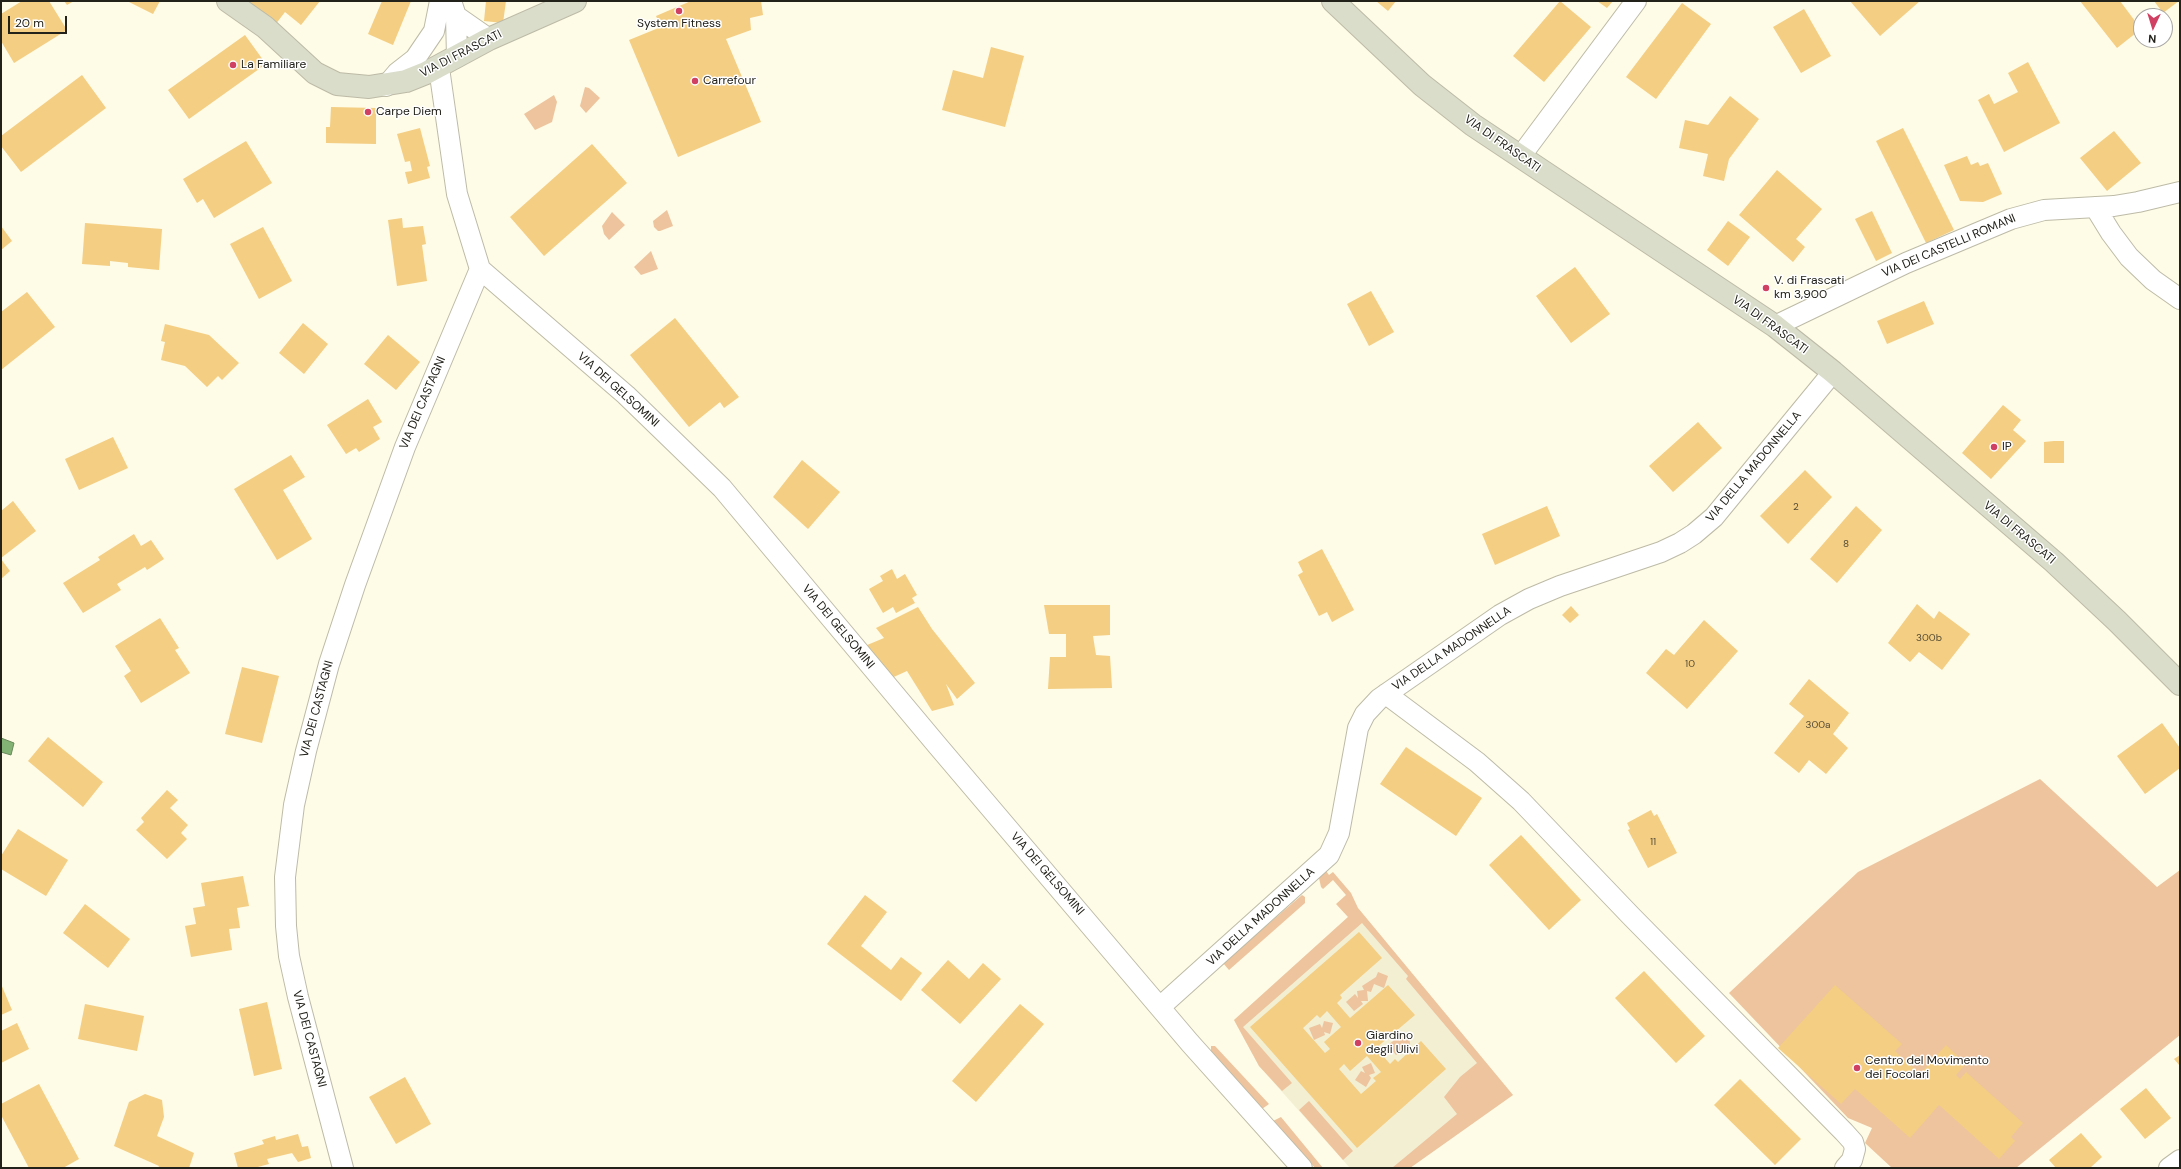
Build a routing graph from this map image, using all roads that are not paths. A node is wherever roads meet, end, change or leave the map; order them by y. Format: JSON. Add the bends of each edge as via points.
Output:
{"nodes":[{"id":1,"x":228,"y":1,"type":"edge"},
{"id":2,"x":440,"y":1,"type":"edge"},
{"id":3,"x":575,"y":1,"type":"edge"},
{"id":4,"x":1333,"y":1,"type":"edge"},
{"id":5,"x":1636,"y":1,"type":"edge"},
{"id":6,"x":453,"y":8,"type":"edge"},
{"id":7,"x":489,"y":39,"type":"junction"},
{"id":8,"x":432,"y":65,"type":"junction"},
{"id":9,"x":1520,"y":157,"type":"junction"},
{"id":10,"x":2180,"y":192,"type":"edge"},
{"id":11,"x":2095,"y":207,"type":"junction"},
{"id":12,"x":480,"y":269,"type":"junction"},
{"id":13,"x":2180,"y":299,"type":"edge"},
{"id":14,"x":1775,"y":326,"type":"junction"},
{"id":15,"x":1833,"y":372,"type":"junction"},
{"id":16,"x":2180,"y":684,"type":"edge"},
{"id":17,"x":1386,"y":694,"type":"junction"},
{"id":18,"x":1160,"y":1007,"type":"junction"},
{"id":19,"x":2180,"y":1160,"type":"edge"},
{"id":20,"x":343,"y":1168,"type":"edge"},
{"id":21,"x":1302,"y":1168,"type":"edge"},
{"id":22,"x":1845,"y":1168,"type":"edge"},
{"id":23,"x":2169,"y":1168,"type":"edge"}],
"edges":[{"from":1,"to":8,"type":"main road","name":"VIA DI FRASCATI","via":[[265,26],[303,64],[323,78],[352,86],[386,86]]},
{"from":2,"to":8,"type":"street","via":[[434,31]]},
{"from":3,"to":7,"type":"main road","name":"VIA DI FRASCATI"},
{"from":4,"to":9,"type":"main road","name":"VIA DI FRASCATI","via":[[1422,84],[1473,125]]},
{"from":5,"to":9,"type":"street"},
{"from":6,"to":7,"type":"street"},
{"from":6,"to":8,"type":"street"},
{"from":7,"to":8,"type":"main road","name":"VIA DI FRASCATI"},
{"from":8,"to":12,"type":"street","via":[[457,194]]},
{"from":9,"to":14,"type":"main road","name":"VIA DI FRASCATI"},
{"from":10,"to":11,"type":"street","name":"VIA DEI CASTELLI ROMANI","via":[[2138,202]]},
{"from":11,"to":13,"type":"street","via":[[2110,233],[2129,257]]},
{"from":11,"to":14,"type":"street","name":"VIA DEI CASTELLI ROMANI","via":[[2044,210],[1994,225],[1906,263]]},
{"from":12,"to":18,"type":"street","name":"VIA DEI GELSOMINI","via":[[626,395],[722,488],[937,746]]},
{"from":12,"to":20,"type":"street","name":"VIA DEI CASTAGNI","via":[[405,447],[355,585],[329,664],[294,805],[286,877],[289,956]]},
{"from":14,"to":15,"type":"main road","name":"VIA DI FRASCATI"},
{"from":15,"to":16,"type":"main road","name":"VIA DI FRASCATI","via":[[2054,562]]},
{"from":15,"to":17,"type":"street","name":"VIA DELLA MADONNELLA","via":[[1714,517],[1694,534],[1661,552],[1528,599]]},
{"from":17,"to":18,"type":"street","name":"VIA DELLA MADONNELLA","via":[[1365,714],[1354,743],[1339,833],[1330,855]]},
{"from":17,"to":22,"type":"street","via":[[1477,762],[1521,801],[1844,1132],[1855,1149],[1852,1160]]},
{"from":18,"to":21,"type":"street","name":"VIA DEI GELSOMINI"},
{"from":19,"to":23,"type":"street"}]}
